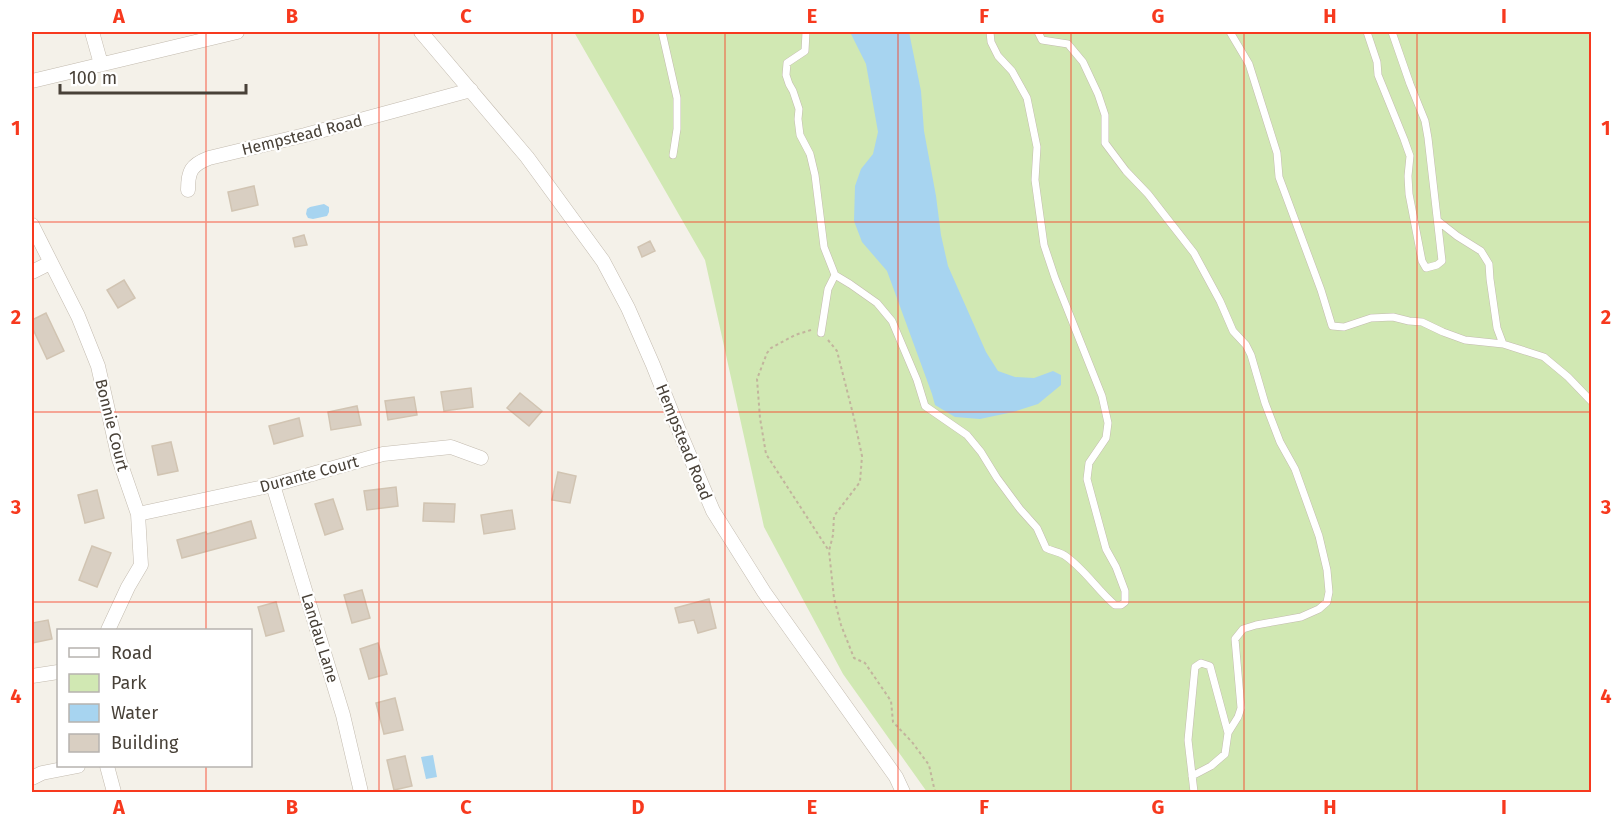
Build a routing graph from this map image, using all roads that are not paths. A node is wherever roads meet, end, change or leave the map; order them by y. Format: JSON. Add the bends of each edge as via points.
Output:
{"nodes":[{"id":1,"x":92,"y":32,"type":"edge"},
{"id":2,"x":237,"y":32,"type":"edge"},
{"id":3,"x":421,"y":32,"type":"edge"},
{"id":4,"x":662,"y":32,"type":"edge"},
{"id":5,"x":806,"y":32,"type":"edge"},
{"id":6,"x":990,"y":32,"type":"edge"},
{"id":7,"x":1038,"y":32,"type":"edge"},
{"id":8,"x":1230,"y":32,"type":"edge"},
{"id":9,"x":1367,"y":32,"type":"edge"},
{"id":10,"x":1392,"y":32,"type":"edge"},
{"id":11,"x":101,"y":64,"type":"junction"},
{"id":12,"x":32,"y":81,"type":"edge"},
{"id":13,"x":471,"y":90,"type":"junction"},
{"id":14,"x":673,"y":155,"type":"dead end"},
{"id":15,"x":188,"y":190,"type":"dead end"},
{"id":16,"x":1438,"y":221,"type":"junction"},
{"id":17,"x":32,"y":225,"type":"edge"},
{"id":18,"x":50,"y":263,"type":"junction"},
{"id":19,"x":32,"y":272,"type":"edge"},
{"id":20,"x":835,"y":275,"type":"junction"},
{"id":21,"x":821,"y":333,"type":"road end"},
{"id":22,"x":1503,"y":344,"type":"junction"},
{"id":23,"x":1592,"y":402,"type":"edge"},
{"id":24,"x":481,"y":458,"type":"dead end"},
{"id":25,"x":273,"y":485,"type":"junction"},
{"id":26,"x":138,"y":514,"type":"junction"},
{"id":27,"x":108,"y":629,"type":"edge"},
{"id":28,"x":57,"y":672,"type":"edge"},
{"id":29,"x":32,"y":676,"type":"edge"},
{"id":30,"x":1228,"y":733,"type":"junction"},
{"id":31,"x":69,"y":767,"type":"edge"},
{"id":32,"x":107,"y":767,"type":"edge"},
{"id":33,"x":1192,"y":776,"type":"junction"},
{"id":34,"x":32,"y":778,"type":"edge"},
{"id":35,"x":114,"y":792,"type":"edge"},
{"id":36,"x":361,"y":792,"type":"edge"},
{"id":37,"x":903,"y":792,"type":"edge"},
{"id":38,"x":1194,"y":792,"type":"edge"}],
"edges":[{"from":1,"to":11,"type":"street"},
{"from":2,"to":11,"type":"street"},
{"from":3,"to":13,"type":"street","name":"Hempstead Road"},
{"from":4,"to":14,"type":"lane","via":[[677,98]]},
{"from":5,"to":20,"type":"lane","via":[[805,51],[787,63],[786,75],[799,109],[800,135],[815,175],[824,247]]},
{"from":6,"to":20,"type":"lane","via":[[998,56],[1027,98],[1036,147],[1035,180],[1044,245],[1102,396],[1108,423],[1106,438],[1089,463],[1087,478],[1106,549],[1125,591],[1125,602],[1115,605],[1077,566],[1062,554],[1046,549],[1037,528],[967,435],[926,406],[892,321],[877,303]]},
{"from":7,"to":30,"type":"lane","via":[[1042,40],[1068,44],[1083,62],[1105,115],[1106,143],[1194,253],[1233,331],[1246,345],[1319,536],[1327,570],[1327,602],[1301,617],[1243,629],[1235,639],[1241,708]]},
{"from":8,"to":22,"type":"lane","via":[[1249,64],[1276,153],[1279,177],[1332,326],[1393,317],[1422,322],[1465,340]]},
{"from":9,"to":16,"type":"lane","via":[[1378,75],[1410,156],[1410,194],[1426,268],[1442,261]]},
{"from":10,"to":16,"type":"lane","via":[[1425,121]]},
{"from":11,"to":12,"type":"street"},
{"from":13,"to":15,"type":"street","name":"Hempstead Road","via":[[209,158],[190,170]]},
{"from":13,"to":37,"type":"street","name":"Hempstead Road","via":[[527,157],[603,261],[628,308],[713,511],[764,592]]},
{"from":16,"to":22,"type":"lane","via":[[1480,251],[1490,264],[1497,328]]},
{"from":17,"to":18,"type":"street","name":"Bonnie Court"},
{"from":18,"to":19,"type":"street"},
{"from":18,"to":26,"type":"street","name":"Bonnie Court","via":[[98,366],[119,459]]},
{"from":20,"to":21,"type":"lane","via":[[828,289]]},
{"from":22,"to":23,"type":"lane","via":[[1544,357]]},
{"from":24,"to":25,"type":"street","name":"Durante Court","via":[[451,447],[383,454]]},
{"from":25,"to":26,"type":"street","name":"Durante Court"},
{"from":25,"to":36,"type":"street","name":"Landau Lane","via":[[343,715]]},
{"from":26,"to":27,"type":"street","name":"Bonnie Court","via":[[141,565]]},
{"from":28,"to":29,"type":"street"},
{"from":30,"to":33,"type":"lane","via":[[1225,754]]},
{"from":30,"to":33,"type":"lane","via":[[1210,666],[1201,663],[1195,667],[1193,678],[1188,740]]},
{"from":31,"to":34,"type":"street"},
{"from":32,"to":35,"type":"street"},
{"from":33,"to":38,"type":"lane"}]}
